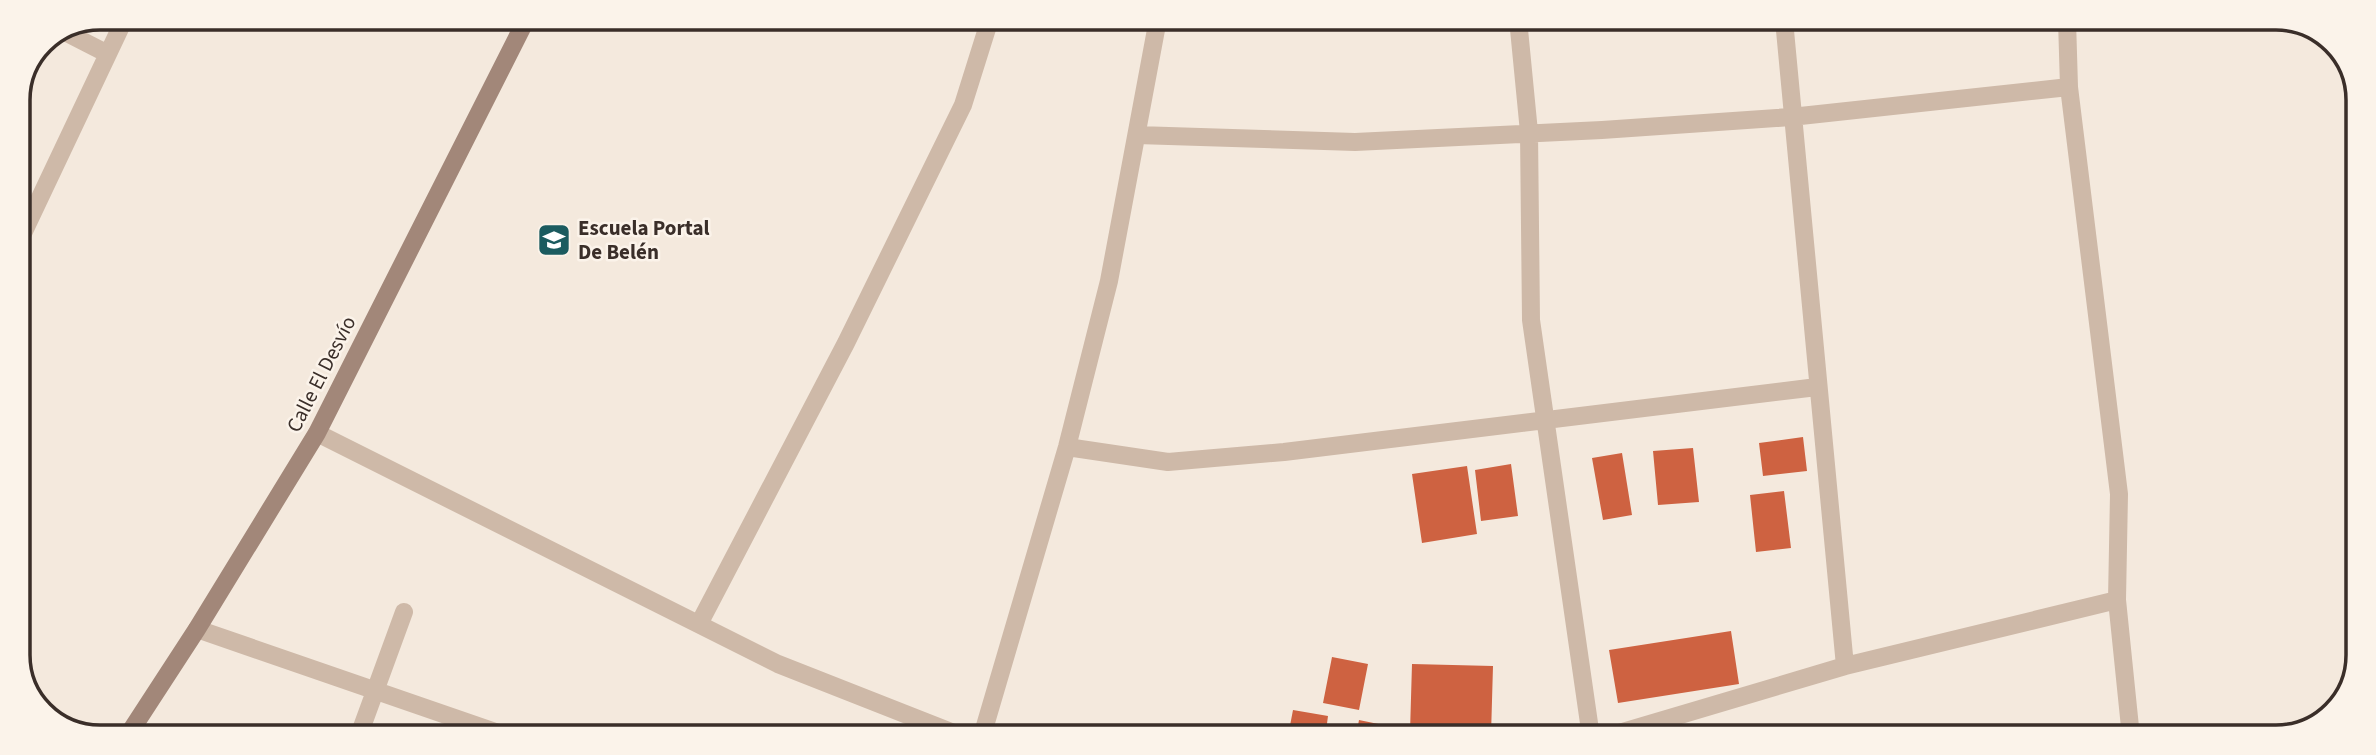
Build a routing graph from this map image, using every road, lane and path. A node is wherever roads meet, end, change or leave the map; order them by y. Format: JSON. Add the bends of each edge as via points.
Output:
{"nodes":[{"id":1,"x":118,"y":30,"type":"edge"},
{"id":2,"x":521,"y":30,"type":"edge"},
{"id":3,"x":987,"y":30,"type":"edge"},
{"id":4,"x":1156,"y":30,"type":"edge"},
{"id":5,"x":1519,"y":30,"type":"edge"},
{"id":6,"x":1785,"y":30,"type":"edge"},
{"id":7,"x":2067,"y":30,"type":"edge"},
{"id":8,"x":72,"y":36,"type":"edge"},
{"id":9,"x":106,"y":53,"type":"junction"},
{"id":10,"x":2069,"y":87,"type":"junction"},
{"id":11,"x":1791,"y":117,"type":"junction"},
{"id":12,"x":1529,"y":131,"type":"junction"},
{"id":13,"x":1137,"y":135,"type":"junction"},
{"id":14,"x":30,"y":211,"type":"edge"},
{"id":15,"x":1817,"y":387,"type":"junction"},
{"id":16,"x":1548,"y":418,"type":"junction"},
{"id":17,"x":317,"y":433,"type":"junction"},
{"id":18,"x":1067,"y":447,"type":"junction"},
{"id":19,"x":2117,"y":600,"type":"junction"},
{"id":20,"x":404,"y":612,"type":"dead end"},
{"id":21,"x":699,"y":624,"type":"junction"},
{"id":22,"x":197,"y":629,"type":"junction"},
{"id":23,"x":1844,"y":666,"type":"junction"},
{"id":24,"x":375,"y":691,"type":"junction"},
{"id":25,"x":135,"y":725,"type":"edge"},
{"id":26,"x":363,"y":725,"type":"edge"},
{"id":27,"x":475,"y":725,"type":"edge"},
{"id":28,"x":933,"y":725,"type":"edge"},
{"id":29,"x":985,"y":725,"type":"edge"},
{"id":30,"x":1589,"y":725,"type":"edge"},
{"id":31,"x":1646,"y":725,"type":"edge"},
{"id":32,"x":2129,"y":725,"type":"edge"}],
"edges":[{"from":1,"to":9,"type":"street"},
{"from":2,"to":17,"type":"street","name":"Calle El Desvío"},
{"from":3,"to":21,"type":"street","via":[[963,105],[846,343]]},
{"from":4,"to":13,"type":"street"},
{"from":5,"to":12,"type":"street"},
{"from":6,"to":11,"type":"street"},
{"from":7,"to":10,"type":"street"},
{"from":8,"to":9,"type":"street"},
{"from":9,"to":14,"type":"street"},
{"from":10,"to":11,"type":"street"},
{"from":10,"to":19,"type":"street","via":[[2119,494]]},
{"from":11,"to":12,"type":"street"},
{"from":11,"to":15,"type":"street"},
{"from":12,"to":13,"type":"street","via":[[1355,142]]},
{"from":12,"to":16,"type":"street","via":[[1531,320]]},
{"from":13,"to":18,"type":"street","via":[[1109,281]]},
{"from":15,"to":16,"type":"street"},
{"from":15,"to":23,"type":"street"},
{"from":16,"to":18,"type":"street","via":[[1284,452],[1168,461]]},
{"from":16,"to":30,"type":"street"},
{"from":17,"to":21,"type":"street"},
{"from":17,"to":22,"type":"street","name":"Calle El Desvío"},
{"from":18,"to":29,"type":"street"},
{"from":19,"to":23,"type":"street"},
{"from":19,"to":32,"type":"street"},
{"from":20,"to":24,"type":"street"},
{"from":21,"to":28,"type":"street","via":[[778,664]]},
{"from":22,"to":24,"type":"street"},
{"from":22,"to":25,"type":"street","name":"Calle El Desvío"},
{"from":23,"to":31,"type":"street"},
{"from":24,"to":26,"type":"street"},
{"from":24,"to":27,"type":"street"}]}
